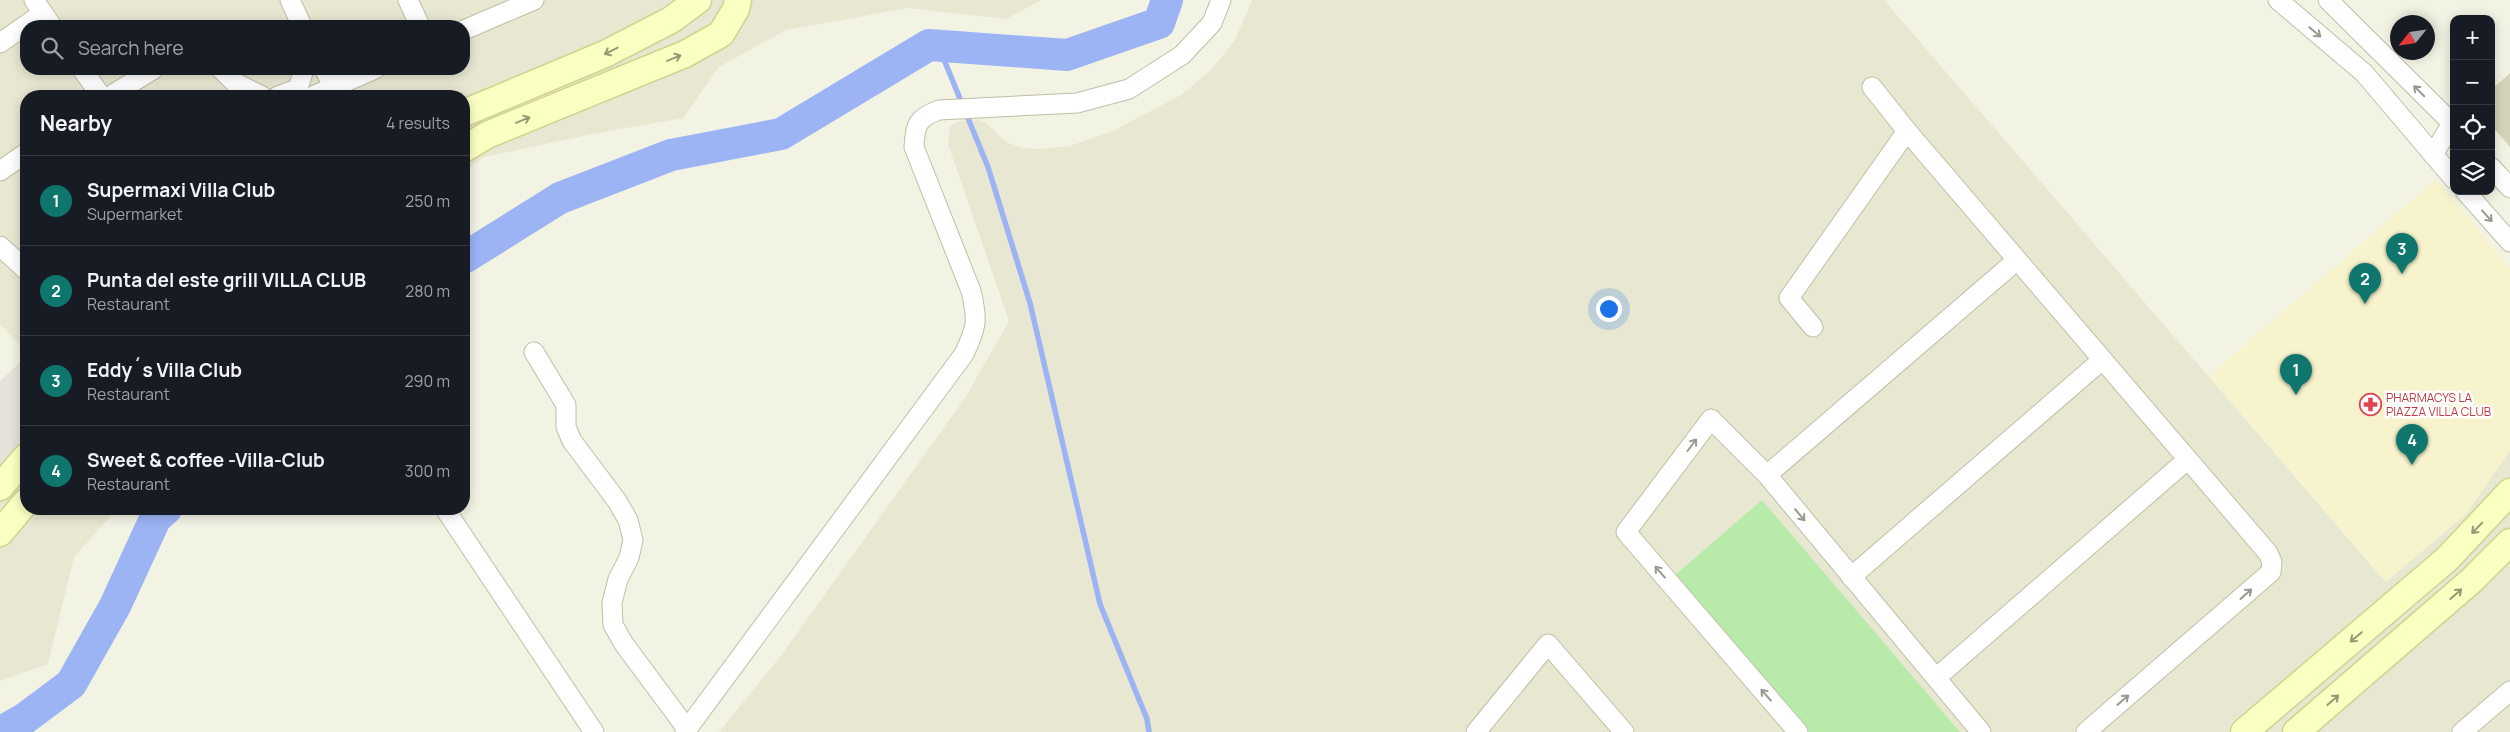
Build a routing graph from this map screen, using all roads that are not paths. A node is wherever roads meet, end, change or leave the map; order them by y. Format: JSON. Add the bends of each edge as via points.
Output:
{"nodes":[{"id":1,"x":290,"y":0,"type":"edge"},
{"id":2,"x":408,"y":0,"type":"edge"},
{"id":3,"x":532,"y":0,"type":"edge"},
{"id":4,"x":698,"y":0,"type":"edge"},
{"id":5,"x":738,"y":0,"type":"edge"},
{"id":6,"x":1221,"y":0,"type":"edge"},
{"id":7,"x":2278,"y":0,"type":"edge"},
{"id":8,"x":2328,"y":0,"type":"edge"},
{"id":9,"x":43,"y":13,"type":"edge"},
{"id":10,"x":33,"y":20,"type":"edge"},
{"id":11,"x":299,"y":20,"type":"edge"},
{"id":12,"x":417,"y":20,"type":"edge"},
{"id":13,"x":470,"y":27,"type":"edge"},
{"id":14,"x":20,"y":29,"type":"edge"},
{"id":15,"x":0,"y":42,"type":"edge"},
{"id":16,"x":86,"y":75,"type":"edge"},
{"id":17,"x":144,"y":75,"type":"edge"},
{"id":18,"x":304,"y":75,"type":"edge"},
{"id":19,"x":327,"y":75,"type":"edge"},
{"id":20,"x":361,"y":75,"type":"edge"},
{"id":21,"x":229,"y":82,"type":"edge"},
{"id":22,"x":334,"y":87,"type":"junction"},
{"id":23,"x":1872,"y":87,"type":"dead end"},
{"id":24,"x":98,"y":90,"type":"edge"},
{"id":25,"x":120,"y":90,"type":"edge"},
{"id":26,"x":248,"y":90,"type":"edge"},
{"id":27,"x":304,"y":90,"type":"edge"},
{"id":28,"x":323,"y":90,"type":"edge"},
{"id":29,"x":473,"y":108,"type":"edge"},
{"id":30,"x":2450,"y":121,"type":"edge"},
{"id":31,"x":2450,"y":129,"type":"edge"},
{"id":32,"x":1907,"y":131,"type":"junction"},
{"id":33,"x":487,"y":135,"type":"junction"},
{"id":34,"x":470,"y":145,"type":"edge"},
{"id":35,"x":2433,"y":155,"type":"junction"},
{"id":36,"x":20,"y":157,"type":"edge"},
{"id":37,"x":0,"y":171,"type":"edge"},
{"id":38,"x":2495,"y":171,"type":"edge"},
{"id":39,"x":2450,"y":174,"type":"edge"},
{"id":40,"x":2510,"y":188,"type":"edge"},
{"id":41,"x":2469,"y":195,"type":"edge"},
{"id":42,"x":2510,"y":242,"type":"edge"},
{"id":43,"x":0,"y":246,"type":"edge"},
{"id":44,"x":2016,"y":260,"type":"junction"},
{"id":45,"x":20,"y":264,"type":"edge"},
{"id":46,"x":1813,"y":327,"type":"dead end"},
{"id":47,"x":534,"y":352,"type":"dead end"},
{"id":48,"x":2102,"y":360,"type":"junction"},
{"id":49,"x":2187,"y":460,"type":"junction"},
{"id":50,"x":20,"y":464,"type":"edge"},
{"id":51,"x":1767,"y":475,"type":"junction"},
{"id":52,"x":0,"y":487,"type":"edge"},
{"id":53,"x":2510,"y":492,"type":"edge"},
{"id":54,"x":20,"y":509,"type":"edge"},
{"id":55,"x":449,"y":515,"type":"edge"},
{"id":56,"x":0,"y":533,"type":"edge"},
{"id":57,"x":2510,"y":542,"type":"edge"},
{"id":58,"x":1851,"y":577,"type":"junction"},
{"id":59,"x":1936,"y":678,"type":"junction"},
{"id":60,"x":2510,"y":691,"type":"edge"},
{"id":61,"x":686,"y":730,"type":"edge"},
{"id":62,"x":594,"y":732,"type":"edge"},
{"id":63,"x":1476,"y":732,"type":"edge"},
{"id":64,"x":1624,"y":732,"type":"edge"},
{"id":65,"x":1798,"y":732,"type":"edge"},
{"id":66,"x":1981,"y":732,"type":"edge"},
{"id":67,"x":2086,"y":732,"type":"edge"},
{"id":68,"x":2244,"y":732,"type":"edge"},
{"id":69,"x":2296,"y":732,"type":"edge"},
{"id":70,"x":2462,"y":732,"type":"edge"}],
"edges":[{"from":1,"to":11,"type":"street"},
{"from":2,"to":12,"type":"street"},
{"from":3,"to":13,"type":"street"},
{"from":4,"to":29,"type":"street","one_way":true,"via":[[671,20],[605,54]]},
{"from":33,"to":5,"type":"street","one_way":true,"via":[[685,54],[721,34]]},
{"from":6,"to":61,"type":"street","via":[[1212,23],[1182,55],[1129,88],[1077,103],[939,110],[924,116],[915,129],[914,147],[971,291],[976,316],[974,332],[964,354]]},
{"from":7,"to":35,"type":"street","one_way":true,"via":[[2364,73]]},
{"from":30,"to":8,"type":"street","one_way":true},
{"from":9,"to":10,"type":"street"},
{"from":14,"to":15,"type":"street"},
{"from":16,"to":24,"type":"street"},
{"from":17,"to":25,"type":"street"},
{"from":18,"to":27,"type":"street"},
{"from":19,"to":22,"type":"street"},
{"from":20,"to":22,"type":"street"},
{"from":21,"to":26,"type":"street"},
{"from":22,"to":28,"type":"street"},
{"from":23,"to":32,"type":"street"},
{"from":29,"to":33,"type":"street"},
{"from":31,"to":35,"type":"street"},
{"from":32,"to":44,"type":"street"},
{"from":32,"to":46,"type":"street","via":[[1789,298]]},
{"from":33,"to":34,"type":"street"},
{"from":35,"to":39,"type":"street"},
{"from":36,"to":37,"type":"street"},
{"from":38,"to":40,"type":"street"},
{"from":41,"to":42,"type":"street","one_way":true},
{"from":43,"to":45,"type":"street"},
{"from":44,"to":48,"type":"street"},
{"from":44,"to":51,"type":"street"},
{"from":47,"to":61,"type":"street","via":[[566,405],[566,427],[572,441],[628,520],[633,540],[612,603],[613,625]]},
{"from":48,"to":49,"type":"street"},
{"from":48,"to":58,"type":"street"},
{"from":49,"to":59,"type":"street"},
{"from":67,"to":49,"type":"street","one_way":true,"via":[[2271,572],[2272,562],[2268,553]]},
{"from":50,"to":52,"type":"street"},
{"from":51,"to":58,"type":"street","one_way":true},
{"from":65,"to":51,"type":"street","one_way":true,"via":[[1626,532],[1711,419]]},
{"from":53,"to":68,"type":"street","one_way":true,"via":[[2447,559]]},
{"from":54,"to":56,"type":"street"},
{"from":55,"to":62,"type":"street"},
{"from":69,"to":57,"type":"street","one_way":true,"via":[[2472,580]]},
{"from":58,"to":59,"type":"street"},
{"from":59,"to":66,"type":"street"},
{"from":60,"to":70,"type":"street"},
{"from":63,"to":64,"type":"street","via":[[1548,644]]}]}
